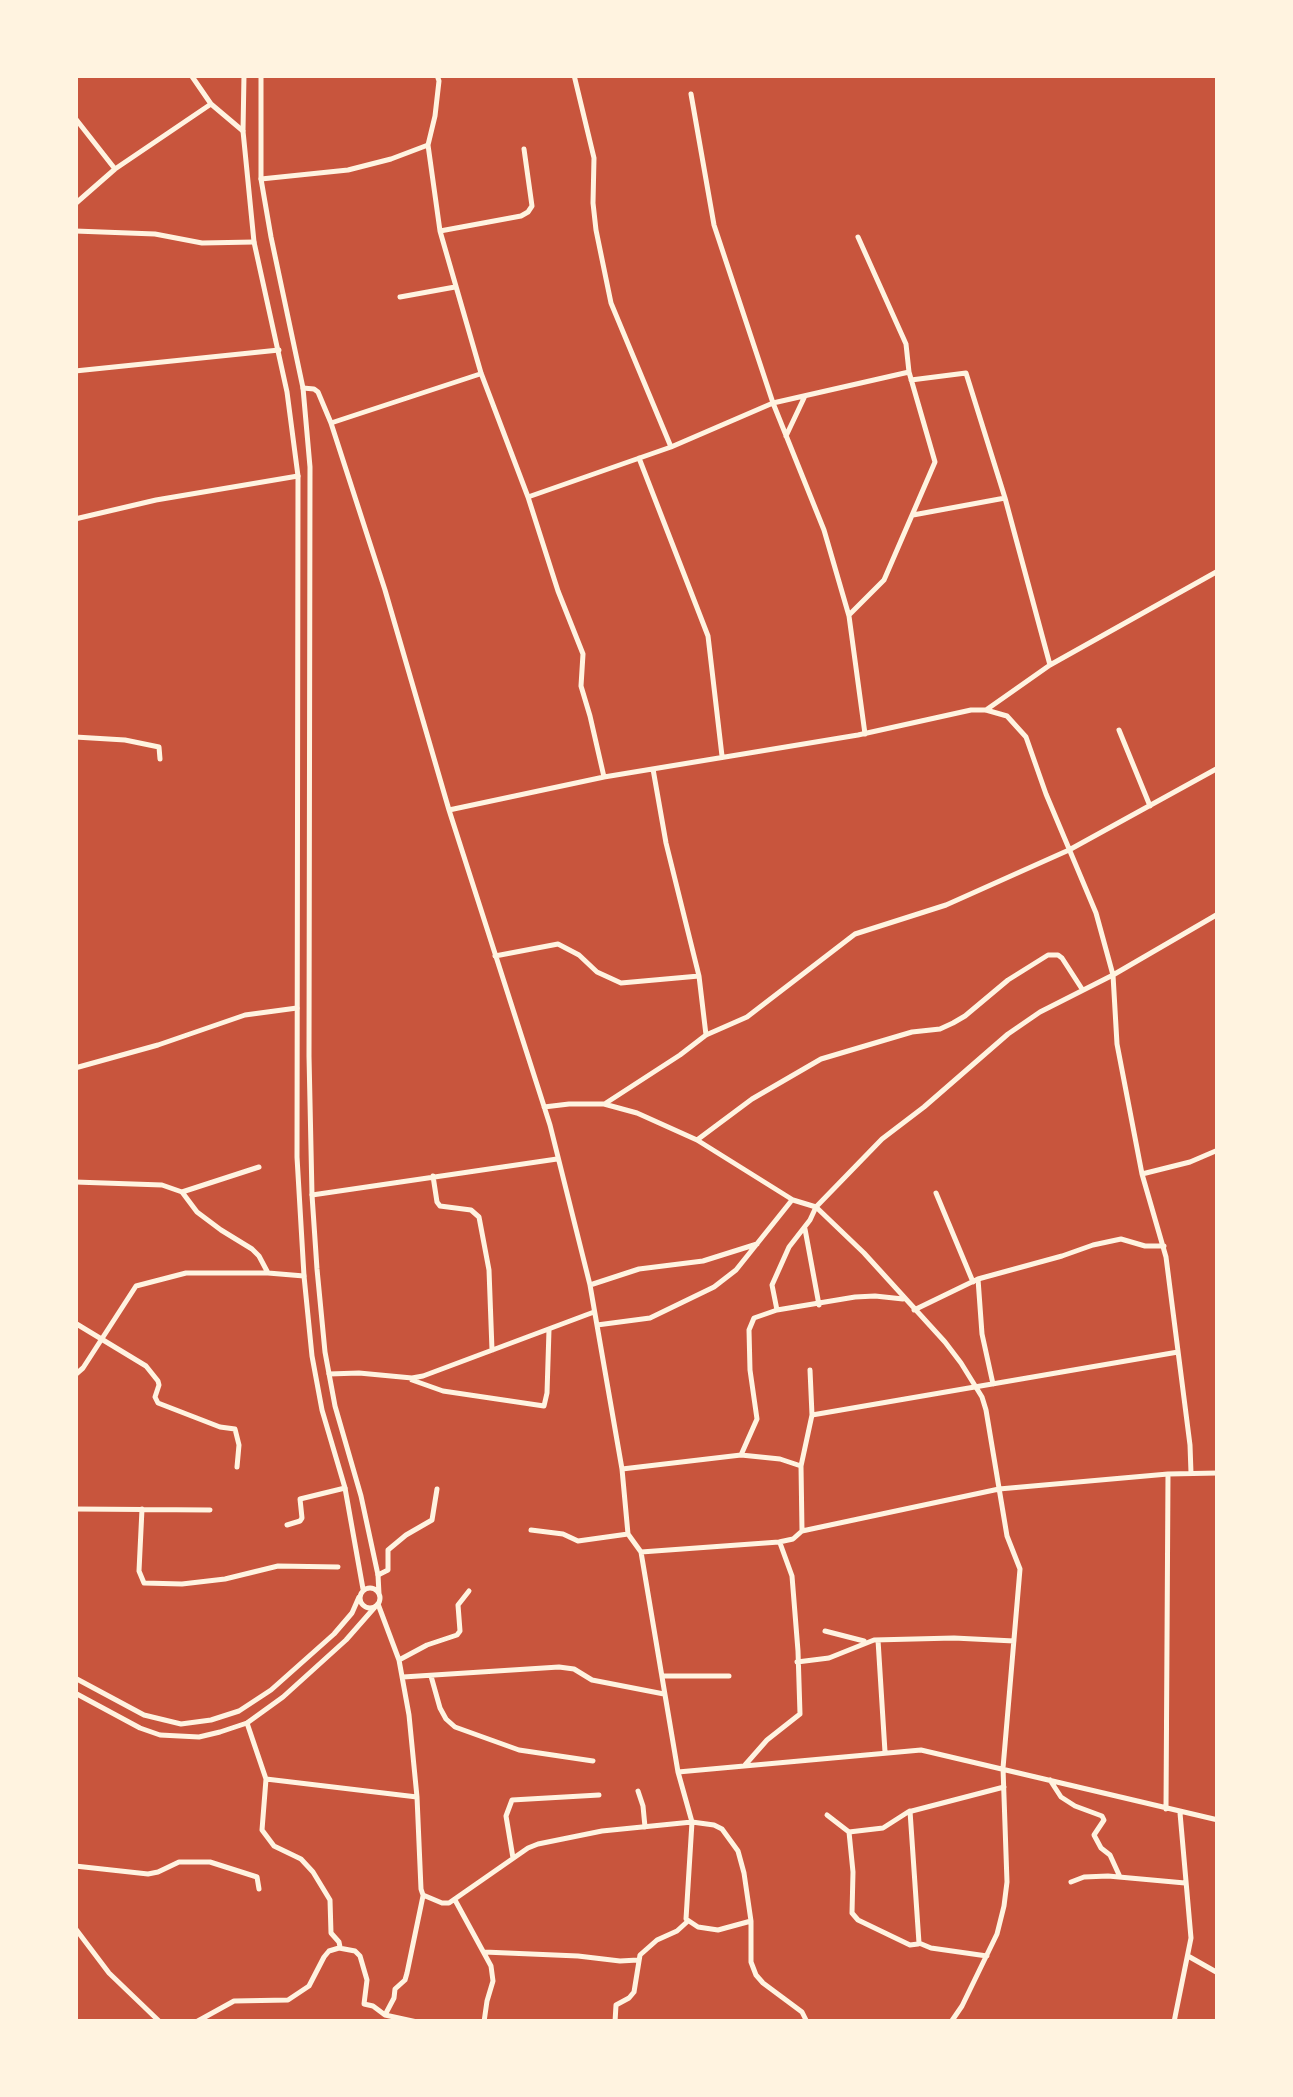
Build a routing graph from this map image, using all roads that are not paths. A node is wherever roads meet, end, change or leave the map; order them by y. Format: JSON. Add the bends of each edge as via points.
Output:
{"nodes":[{"id":1,"x":191,"y":75,"type":"edge"},
{"id":2,"x":244,"y":75,"type":"edge"},
{"id":3,"x":260,"y":75,"type":"edge"},
{"id":4,"x":437,"y":75,"type":"edge"},
{"id":5,"x":574,"y":75,"type":"edge"},
{"id":6,"x":691,"y":94,"type":"dead end"},
{"id":7,"x":211,"y":104,"type":"junction"},
{"id":8,"x":75,"y":118,"type":"edge"},
{"id":9,"x":244,"y":131,"type":"junction"},
{"id":10,"x":428,"y":144,"type":"junction"},
{"id":11,"x":524,"y":149,"type":"dead end"},
{"id":12,"x":115,"y":169,"type":"junction"},
{"id":13,"x":261,"y":179,"type":"junction"},
{"id":14,"x":75,"y":204,"type":"edge"},
{"id":15,"x":75,"y":231,"type":"edge"},
{"id":16,"x":440,"y":231,"type":"junction"},
{"id":17,"x":858,"y":237,"type":"dead end"},
{"id":18,"x":254,"y":242,"type":"junction"},
{"id":19,"x":456,"y":287,"type":"junction"},
{"id":20,"x":400,"y":297,"type":"dead end"},
{"id":21,"x":279,"y":350,"type":"junction"},
{"id":22,"x":75,"y":371,"type":"edge"},
{"id":23,"x":481,"y":374,"type":"junction"},
{"id":24,"x":910,"y":376,"type":"junction"},
{"id":25,"x":303,"y":388,"type":"junction"},
{"id":26,"x":805,"y":396,"type":"junction"},
{"id":27,"x":773,"y":404,"type":"junction"},
{"id":28,"x":331,"y":424,"type":"junction"},
{"id":29,"x":786,"y":436,"type":"junction"},
{"id":30,"x":671,"y":447,"type":"junction"},
{"id":31,"x":639,"y":458,"type":"junction"},
{"id":32,"x":298,"y":476,"type":"junction"},
{"id":33,"x":528,"y":498,"type":"junction"},
{"id":34,"x":1005,"y":498,"type":"junction"},
{"id":35,"x":913,"y":515,"type":"junction"},
{"id":36,"x":75,"y":519,"type":"edge"},
{"id":37,"x":1218,"y":571,"type":"edge"},
{"id":38,"x":849,"y":616,"type":"junction"},
{"id":39,"x":1050,"y":665,"type":"junction"},
{"id":40,"x":986,"y":710,"type":"junction"},
{"id":41,"x":1119,"y":730,"type":"dead end"},
{"id":42,"x":865,"y":734,"type":"junction"},
{"id":43,"x":75,"y":737,"type":"edge"},
{"id":44,"x":722,"y":756,"type":"junction"},
{"id":45,"x":160,"y":760,"type":"dead end"},
{"id":46,"x":1218,"y":768,"type":"edge"},
{"id":47,"x":653,"y":770,"type":"junction"},
{"id":48,"x":604,"y":777,"type":"junction"},
{"id":49,"x":1150,"y":806,"type":"junction"},
{"id":50,"x":448,"y":810,"type":"junction"},
{"id":51,"x":1069,"y":850,"type":"junction"},
{"id":52,"x":1218,"y":914,"type":"edge"},
{"id":53,"x":494,"y":956,"type":"junction"},
{"id":54,"x":1113,"y":975,"type":"junction"},
{"id":55,"x":699,"y":976,"type":"junction"},
{"id":56,"x":1082,"y":990,"type":"junction"},
{"id":57,"x":297,"y":1008,"type":"junction"},
{"id":58,"x":706,"y":1036,"type":"junction"},
{"id":59,"x":75,"y":1068,"type":"edge"},
{"id":60,"x":604,"y":1104,"type":"junction"},
{"id":61,"x":544,"y":1107,"type":"junction"},
{"id":62,"x":697,"y":1140,"type":"junction"},
{"id":63,"x":1218,"y":1150,"type":"edge"},
{"id":64,"x":558,"y":1159,"type":"junction"},
{"id":65,"x":260,"y":1168,"type":"dead end"},
{"id":66,"x":1142,"y":1174,"type":"junction"},
{"id":67,"x":434,"y":1176,"type":"junction"},
{"id":68,"x":75,"y":1182,"type":"edge"},
{"id":69,"x":182,"y":1192,"type":"junction"},
{"id":70,"x":936,"y":1193,"type":"dead end"},
{"id":71,"x":312,"y":1195,"type":"junction"},
{"id":72,"x":792,"y":1200,"type":"junction"},
{"id":73,"x":816,"y":1207,"type":"junction"},
{"id":74,"x":804,"y":1227,"type":"junction"},
{"id":75,"x":760,"y":1242,"type":"junction"},
{"id":76,"x":1164,"y":1246,"type":"junction"},
{"id":77,"x":268,"y":1273,"type":"junction"},
{"id":78,"x":304,"y":1276,"type":"junction"},
{"id":79,"x":976,"y":1280,"type":"junction"},
{"id":80,"x":590,"y":1285,"type":"junction"},
{"id":81,"x":906,"y":1300,"type":"junction"},
{"id":82,"x":819,"y":1304,"type":"junction"},
{"id":83,"x":776,"y":1310,"type":"junction"},
{"id":84,"x":914,"y":1310,"type":"junction"},
{"id":85,"x":594,"y":1312,"type":"junction"},
{"id":86,"x":75,"y":1323,"type":"edge"},
{"id":87,"x":597,"y":1325,"type":"junction"},
{"id":88,"x":549,"y":1330,"type":"junction"},
{"id":89,"x":101,"y":1340,"type":"junction"},
{"id":90,"x":492,"y":1350,"type":"junction"},
{"id":91,"x":1178,"y":1352,"type":"junction"},
{"id":92,"x":810,"y":1370,"type":"dead end"},
{"id":93,"x":329,"y":1374,"type":"junction"},
{"id":94,"x":75,"y":1375,"type":"edge"},
{"id":95,"x":412,"y":1378,"type":"junction"},
{"id":96,"x":992,"y":1384,"type":"junction"},
{"id":97,"x":976,"y":1386,"type":"junction"},
{"id":98,"x":812,"y":1414,"type":"junction"},
{"id":99,"x":742,"y":1455,"type":"junction"},
{"id":100,"x":801,"y":1466,"type":"junction"},
{"id":101,"x":237,"y":1467,"type":"dead end"},
{"id":102,"x":622,"y":1470,"type":"junction"},
{"id":103,"x":1191,"y":1473,"type":"junction"},
{"id":104,"x":1218,"y":1473,"type":"edge"},
{"id":105,"x":1168,"y":1474,"type":"junction"},
{"id":106,"x":345,"y":1488,"type":"junction"},
{"id":107,"x":999,"y":1489,"type":"junction"},
{"id":108,"x":437,"y":1490,"type":"dead end"},
{"id":109,"x":142,"y":1508,"type":"junction"},
{"id":110,"x":75,"y":1509,"type":"edge"},
{"id":111,"x":210,"y":1510,"type":"dead end"},
{"id":112,"x":287,"y":1525,"type":"dead end"},
{"id":113,"x":531,"y":1530,"type":"dead end"},
{"id":114,"x":802,"y":1531,"type":"junction"},
{"id":115,"x":628,"y":1534,"type":"junction"},
{"id":116,"x":780,"y":1542,"type":"junction"},
{"id":117,"x":641,"y":1552,"type":"junction"},
{"id":118,"x":338,"y":1566,"type":"dead end"},
{"id":119,"x":378,"y":1575,"type":"junction"},
{"id":120,"x":364,"y":1589,"type":"junction"},
{"id":121,"x":469,"y":1590,"type":"dead end"},
{"id":122,"x":379,"y":1594,"type":"junction"},
{"id":123,"x":359,"y":1596,"type":"junction"},
{"id":124,"x":376,"y":1606,"type":"junction"},
{"id":125,"x":826,"y":1631,"type":"dead end"},
{"id":126,"x":878,"y":1640,"type":"junction"},
{"id":127,"x":867,"y":1642,"type":"junction"},
{"id":128,"x":1014,"y":1642,"type":"junction"},
{"id":129,"x":399,"y":1660,"type":"junction"},
{"id":130,"x":797,"y":1662,"type":"junction"},
{"id":131,"x":431,"y":1676,"type":"junction"},
{"id":132,"x":663,"y":1676,"type":"junction"},
{"id":133,"x":729,"y":1676,"type":"dead end"},
{"id":134,"x":403,"y":1677,"type":"junction"},
{"id":135,"x":75,"y":1678,"type":"edge"},
{"id":136,"x":75,"y":1693,"type":"edge"},
{"id":137,"x":664,"y":1694,"type":"junction"},
{"id":138,"x":246,"y":1723,"type":"junction"},
{"id":139,"x":885,"y":1752,"type":"junction"},
{"id":140,"x":593,"y":1761,"type":"dead end"},
{"id":141,"x":743,"y":1767,"type":"junction"},
{"id":142,"x":1003,"y":1768,"type":"junction"},
{"id":143,"x":678,"y":1772,"type":"junction"},
{"id":144,"x":266,"y":1778,"type":"junction"},
{"id":145,"x":1050,"y":1780,"type":"junction"},
{"id":146,"x":1004,"y":1787,"type":"junction"},
{"id":147,"x":638,"y":1792,"type":"dead end"},
{"id":148,"x":417,"y":1796,"type":"junction"},
{"id":149,"x":599,"y":1796,"type":"dead end"},
{"id":150,"x":1166,"y":1809,"type":"junction"},
{"id":151,"x":910,"y":1811,"type":"junction"},
{"id":152,"x":1180,"y":1812,"type":"junction"},
{"id":153,"x":826,"y":1814,"type":"dead end"},
{"id":154,"x":1218,"y":1820,"type":"edge"},
{"id":155,"x":692,"y":1822,"type":"junction"},
{"id":156,"x":644,"y":1827,"type":"junction"},
{"id":157,"x":849,"y":1832,"type":"junction"},
{"id":158,"x":513,"y":1858,"type":"junction"},
{"id":159,"x":75,"y":1866,"type":"edge"},
{"id":160,"x":1120,"y":1878,"type":"junction"},
{"id":161,"x":1071,"y":1882,"type":"dead end"},
{"id":162,"x":1185,"y":1883,"type":"junction"},
{"id":163,"x":259,"y":1888,"type":"dead end"},
{"id":164,"x":423,"y":1895,"type":"junction"},
{"id":165,"x":455,"y":1900,"type":"junction"},
{"id":166,"x":688,"y":1921,"type":"junction"},
{"id":167,"x":751,"y":1921,"type":"junction"},
{"id":168,"x":75,"y":1928,"type":"edge"},
{"id":169,"x":919,"y":1943,"type":"junction"},
{"id":170,"x":340,"y":1948,"type":"junction"},
{"id":171,"x":484,"y":1952,"type":"junction"},
{"id":172,"x":987,"y":1956,"type":"junction"},
{"id":173,"x":1188,"y":1956,"type":"junction"},
{"id":174,"x":638,"y":1960,"type":"junction"},
{"id":175,"x":1218,"y":1973,"type":"edge"},
{"id":176,"x":385,"y":2014,"type":"junction"},
{"id":177,"x":160,"y":2022,"type":"edge"},
{"id":178,"x":196,"y":2022,"type":"edge"},
{"id":179,"x":418,"y":2022,"type":"edge"},
{"id":180,"x":484,"y":2022,"type":"edge"},
{"id":181,"x":616,"y":2022,"type":"edge"},
{"id":182,"x":807,"y":2022,"type":"edge"},
{"id":183,"x":951,"y":2022,"type":"edge"},
{"id":184,"x":1174,"y":2022,"type":"edge"}],
"edges":[{"from":1,"to":7,"type":"street"},
{"from":2,"to":9,"type":"street"},
{"from":3,"to":13,"type":"street"},
{"from":4,"to":10,"type":"street"},
{"from":5,"to":30,"type":"street","via":[[594,158],[596,230],[611,303]]},
{"from":6,"to":27,"type":"street","via":[[714,224]]},
{"from":7,"to":9,"type":"street"},
{"from":7,"to":12,"type":"street"},
{"from":8,"to":12,"type":"street"},
{"from":9,"to":18,"type":"street"},
{"from":10,"to":13,"type":"street","via":[[348,170]]},
{"from":10,"to":16,"type":"street"},
{"from":11,"to":16,"type":"street","via":[[528,212]]},
{"from":12,"to":14,"type":"street"},
{"from":13,"to":25,"type":"street"},
{"from":15,"to":18,"type":"street"},
{"from":16,"to":19,"type":"street"},
{"from":17,"to":24,"type":"street","via":[[906,344]]},
{"from":18,"to":21,"type":"street"},
{"from":19,"to":20,"type":"street"},
{"from":19,"to":23,"type":"street"},
{"from":21,"to":22,"type":"street"},
{"from":21,"to":32,"type":"street"},
{"from":23,"to":28,"type":"street"},
{"from":23,"to":33,"type":"street"},
{"from":24,"to":26,"type":"street"},
{"from":24,"to":34,"type":"street","via":[[966,372]]},
{"from":24,"to":35,"type":"street","via":[[935,462]]},
{"from":25,"to":28,"type":"street","via":[[318,392]]},
{"from":25,"to":71,"type":"street","via":[[311,531]]},
{"from":26,"to":27,"type":"street"},
{"from":26,"to":29,"type":"street"},
{"from":27,"to":29,"type":"street"},
{"from":27,"to":30,"type":"street"},
{"from":28,"to":50,"type":"street"},
{"from":29,"to":38,"type":"street"},
{"from":30,"to":31,"type":"street"},
{"from":31,"to":33,"type":"street"},
{"from":31,"to":44,"type":"street","via":[[708,636]]},
{"from":32,"to":36,"type":"street"},
{"from":32,"to":57,"type":"street"},
{"from":33,"to":48,"type":"street","via":[[583,654],[581,686]]},
{"from":34,"to":35,"type":"street"},
{"from":34,"to":39,"type":"street"},
{"from":35,"to":38,"type":"street","via":[[884,580]]},
{"from":37,"to":39,"type":"street"},
{"from":38,"to":42,"type":"street"},
{"from":39,"to":40,"type":"street"},
{"from":40,"to":42,"type":"street"},
{"from":40,"to":51,"type":"street","via":[[1006,716],[1026,736]]},
{"from":41,"to":49,"type":"street"},
{"from":42,"to":44,"type":"street"},
{"from":43,"to":45,"type":"street","via":[[159,746]]},
{"from":44,"to":47,"type":"street"},
{"from":46,"to":49,"type":"street"},
{"from":47,"to":48,"type":"street"},
{"from":47,"to":55,"type":"street"},
{"from":48,"to":50,"type":"street"},
{"from":49,"to":51,"type":"street"},
{"from":50,"to":53,"type":"street"},
{"from":51,"to":54,"type":"street"},
{"from":51,"to":58,"type":"street","via":[[946,905],[855,934],[747,1017]]},
{"from":52,"to":54,"type":"street"},
{"from":53,"to":55,"type":"street","via":[[558,944],[620,983]]},
{"from":53,"to":61,"type":"street"},
{"from":54,"to":56,"type":"street"},
{"from":54,"to":66,"type":"street","via":[[1116,1044]]},
{"from":55,"to":58,"type":"street"},
{"from":56,"to":62,"type":"street","via":[[1062,958],[1048,955],[953,1023],[822,1059]]},
{"from":56,"to":73,"type":"street","via":[[1008,1034],[882,1140]]},
{"from":57,"to":59,"type":"street","via":[[245,1016]]},
{"from":57,"to":78,"type":"street"},
{"from":58,"to":60,"type":"street"},
{"from":60,"to":61,"type":"street"},
{"from":60,"to":62,"type":"street"},
{"from":61,"to":64,"type":"street"},
{"from":62,"to":72,"type":"street"},
{"from":63,"to":66,"type":"street"},
{"from":64,"to":67,"type":"street"},
{"from":64,"to":80,"type":"street"},
{"from":65,"to":69,"type":"street"},
{"from":66,"to":76,"type":"street"},
{"from":67,"to":71,"type":"street"},
{"from":67,"to":90,"type":"street","via":[[440,1206],[479,1217]]},
{"from":68,"to":69,"type":"street","via":[[162,1185]]},
{"from":69,"to":77,"type":"street","via":[[197,1212],[252,1249]]},
{"from":70,"to":79,"type":"street"},
{"from":71,"to":93,"type":"street"},
{"from":72,"to":73,"type":"street"},
{"from":72,"to":75,"type":"street"},
{"from":73,"to":74,"type":"street"},
{"from":73,"to":81,"type":"street"},
{"from":74,"to":82,"type":"street"},
{"from":74,"to":83,"type":"street","via":[[772,1285]]},
{"from":75,"to":80,"type":"street"},
{"from":75,"to":87,"type":"street","via":[[714,1287],[650,1318]]},
{"from":76,"to":79,"type":"street","via":[[1107,1242]]},
{"from":76,"to":91,"type":"street"},
{"from":77,"to":78,"type":"street"},
{"from":77,"to":89,"type":"street","via":[[180,1273],[136,1286]]},
{"from":78,"to":106,"type":"street","via":[[322,1410]]},
{"from":79,"to":84,"type":"street"},
{"from":79,"to":96,"type":"street"},
{"from":80,"to":85,"type":"street"},
{"from":81,"to":82,"type":"street","via":[[868,1296]]},
{"from":81,"to":84,"type":"street"},
{"from":82,"to":83,"type":"street"},
{"from":83,"to":99,"type":"street","via":[[754,1318],[749,1330],[757,1420]]},
{"from":84,"to":97,"type":"street"},
{"from":85,"to":87,"type":"street"},
{"from":85,"to":88,"type":"street"},
{"from":86,"to":89,"type":"street"},
{"from":87,"to":102,"type":"street"},
{"from":88,"to":90,"type":"street"},
{"from":88,"to":95,"type":"street","via":[[544,1406],[443,1390]]},
{"from":89,"to":94,"type":"street"},
{"from":89,"to":101,"type":"street","via":[[149,1370],[159,1385],[158,1404],[235,1429]]},
{"from":90,"to":95,"type":"street"},
{"from":91,"to":96,"type":"street"},
{"from":91,"to":103,"type":"street"},
{"from":92,"to":98,"type":"street"},
{"from":93,"to":95,"type":"street"},
{"from":93,"to":119,"type":"street"},
{"from":96,"to":97,"type":"street"},
{"from":97,"to":98,"type":"street"},
{"from":97,"to":107,"type":"street"},
{"from":98,"to":100,"type":"street"},
{"from":99,"to":100,"type":"street"},
{"from":99,"to":102,"type":"street"},
{"from":100,"to":114,"type":"street"},
{"from":102,"to":115,"type":"street"},
{"from":103,"to":104,"type":"street"},
{"from":103,"to":105,"type":"street"},
{"from":105,"to":107,"type":"street"},
{"from":105,"to":150,"type":"street"},
{"from":106,"to":112,"type":"street","via":[[300,1499],[302,1518]]},
{"from":106,"to":120,"type":"street"},
{"from":107,"to":114,"type":"street"},
{"from":107,"to":128,"type":"street","via":[[1006,1536],[1020,1568]]},
{"from":108,"to":119,"type":"street","via":[[432,1520],[388,1550],[388,1570]]},
{"from":109,"to":110,"type":"street"},
{"from":109,"to":111,"type":"street"},
{"from":109,"to":118,"type":"street","via":[[144,1583],[225,1579],[278,1566]]},
{"from":113,"to":115,"type":"street","via":[[578,1540]]},
{"from":114,"to":116,"type":"street"},
{"from":115,"to":117,"type":"street"},
{"from":116,"to":117,"type":"street"},
{"from":116,"to":130,"type":"street","via":[[792,1576]]},
{"from":117,"to":132,"type":"street"},
{"from":119,"to":122,"type":"street"},
{"from":120,"to":122,"type":"street"},
{"from":120,"to":123,"type":"street"},
{"from":121,"to":129,"type":"street","via":[[458,1605],[458,1634]]},
{"from":122,"to":124,"type":"street"},
{"from":123,"to":124,"type":"street","via":[[364,1606]]},
{"from":123,"to":135,"type":"street","via":[[334,1634],[271,1690],[211,1720],[181,1724],[144,1715]]},
{"from":124,"to":129,"type":"street"},
{"from":124,"to":138,"type":"street","via":[[283,1698]]},
{"from":125,"to":127,"type":"street"},
{"from":126,"to":127,"type":"street"},
{"from":126,"to":128,"type":"street"},
{"from":126,"to":139,"type":"street"},
{"from":127,"to":130,"type":"street","via":[[830,1658]]},
{"from":128,"to":142,"type":"street"},
{"from":129,"to":134,"type":"street"},
{"from":130,"to":141,"type":"street","via":[[800,1714]]},
{"from":131,"to":134,"type":"street"},
{"from":131,"to":137,"type":"street","via":[[574,1668],[592,1680]]},
{"from":131,"to":140,"type":"street","via":[[440,1708],[456,1727],[519,1750]]},
{"from":132,"to":133,"type":"street"},
{"from":132,"to":137,"type":"street"},
{"from":134,"to":148,"type":"street"},
{"from":136,"to":138,"type":"street","via":[[160,1735],[198,1737]]},
{"from":137,"to":143,"type":"street"},
{"from":138,"to":144,"type":"street"},
{"from":139,"to":141,"type":"street"},
{"from":139,"to":142,"type":"street","via":[[933,1751]]},
{"from":141,"to":143,"type":"street"},
{"from":142,"to":145,"type":"street"},
{"from":142,"to":146,"type":"street"},
{"from":143,"to":155,"type":"street"},
{"from":144,"to":148,"type":"street"},
{"from":144,"to":170,"type":"street","via":[[262,1830],[274,1846],[306,1862],[327,1893],[331,1933]]},
{"from":145,"to":150,"type":"street"},
{"from":145,"to":160,"type":"street","via":[[1060,1797],[1102,1816],[1094,1836]]},
{"from":146,"to":151,"type":"street"},
{"from":146,"to":172,"type":"street","via":[[1004,1906]]},
{"from":147,"to":156,"type":"street"},
{"from":148,"to":164,"type":"street"},
{"from":149,"to":158,"type":"street","via":[[512,1800],[506,1816]]},
{"from":150,"to":152,"type":"street"},
{"from":151,"to":157,"type":"street","via":[[885,1828]]},
{"from":151,"to":169,"type":"street"},
{"from":152,"to":154,"type":"street"},
{"from":152,"to":162,"type":"street"},
{"from":153,"to":157,"type":"street"},
{"from":155,"to":156,"type":"street"},
{"from":155,"to":166,"type":"street"},
{"from":155,"to":167,"type":"street","via":[[722,1830],[738,1851]]},
{"from":156,"to":158,"type":"street","via":[[555,1840]]},
{"from":157,"to":169,"type":"street","via":[[852,1913],[910,1945]]},
{"from":158,"to":165,"type":"street"},
{"from":159,"to":163,"type":"street","via":[[148,1874],[179,1862],[210,1862],[257,1877]]},
{"from":160,"to":161,"type":"street"},
{"from":160,"to":162,"type":"street"},
{"from":162,"to":173,"type":"street"},
{"from":164,"to":165,"type":"street"},
{"from":164,"to":176,"type":"street","via":[[405,1980]]},
{"from":165,"to":171,"type":"street"},
{"from":166,"to":167,"type":"street","via":[[718,1930]]},
{"from":166,"to":174,"type":"street"},
{"from":167,"to":182,"type":"street","via":[[756,1974]]},
{"from":168,"to":177,"type":"street"},
{"from":169,"to":172,"type":"street"},
{"from":170,"to":176,"type":"street","via":[[360,1956],[364,2004]]},
{"from":170,"to":178,"type":"street","via":[[288,2000],[234,2000]]},
{"from":171,"to":174,"type":"street"},
{"from":171,"to":180,"type":"street","via":[[493,1981]]},
{"from":172,"to":183,"type":"street"},
{"from":173,"to":175,"type":"street"},
{"from":173,"to":184,"type":"street"},
{"from":174,"to":181,"type":"street","via":[[634,1992],[616,2005]]},
{"from":176,"to":179,"type":"street"}]}
